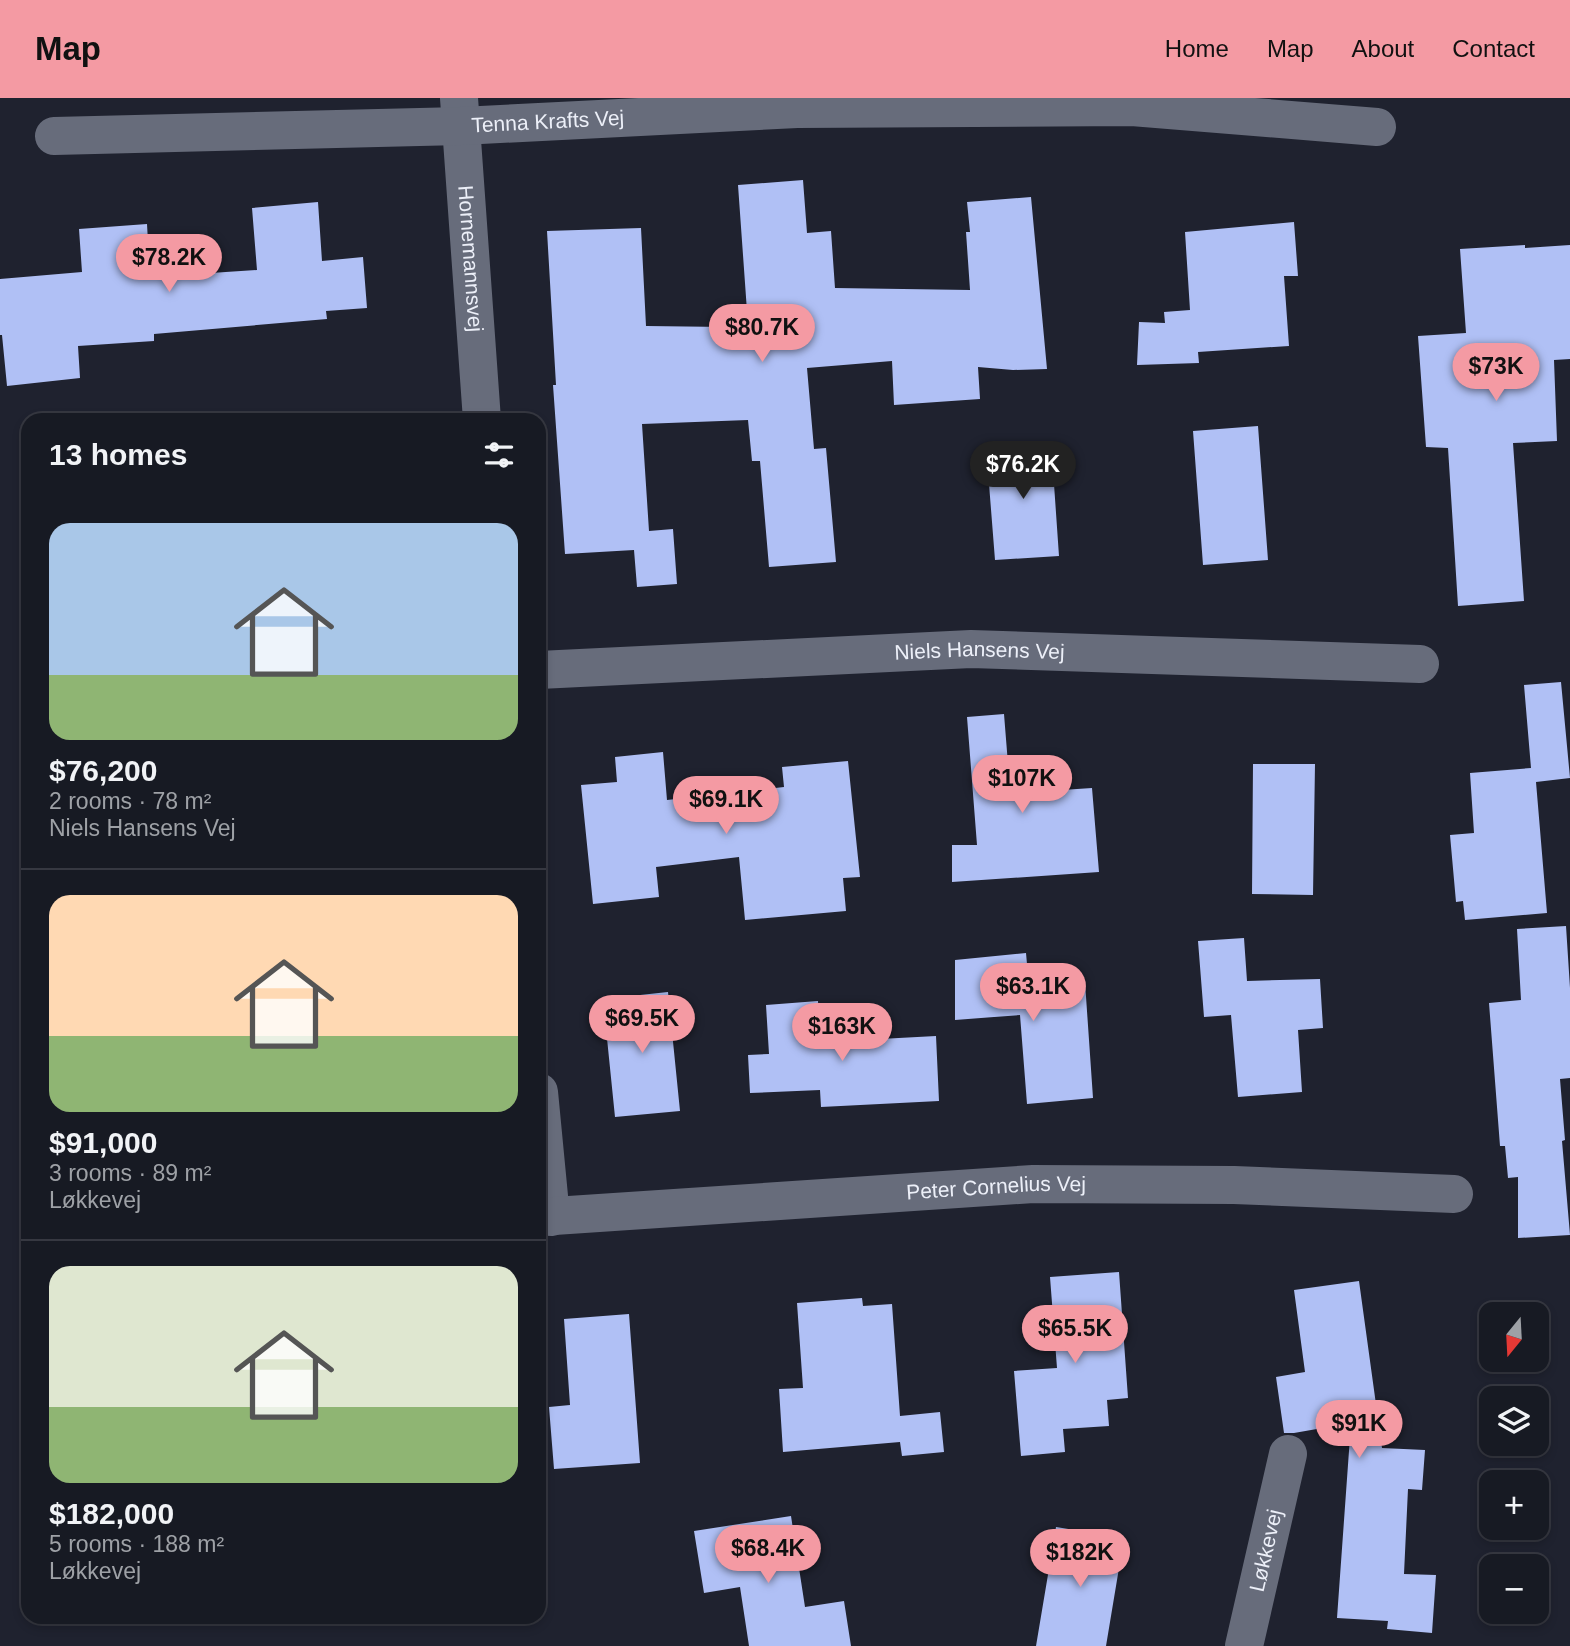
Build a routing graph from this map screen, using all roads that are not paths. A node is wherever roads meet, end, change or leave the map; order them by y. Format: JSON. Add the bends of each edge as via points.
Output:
{"nodes":[{"id":1,"x":460,"y":112,"type":"edge"},
{"id":2,"x":1377,"y":127,"type":"dead end"},
{"id":3,"x":54,"y":136,"type":"dead end"},
{"id":4,"x":482,"y":413,"type":"edge"},
{"id":5,"x":1420,"y":664,"type":"dead end"},
{"id":6,"x":546,"y":670,"type":"edge"},
{"id":7,"x":1454,"y":1194,"type":"dead end"},
{"id":8,"x":546,"y":1217,"type":"edge"},
{"id":9,"x":1289,"y":1454,"type":"dead end"},
{"id":10,"x":1244,"y":1646,"type":"edge"}],
"edges":[{"from":1,"to":2,"type":"street","name":"Tenna Krafts Vej","via":[[1132,107]]},
{"from":1,"to":3,"type":"street","name":"Tenna Krafts Vej"},
{"from":1,"to":4,"type":"street","name":"Hornemannsvej"},
{"from":5,"to":6,"type":"street","name":"Niels Hansens Vej","via":[[971,649]]},
{"from":7,"to":8,"type":"street","name":"Peter Cornelius Vej","via":[[1234,1185],[1033,1184]]},
{"from":9,"to":10,"type":"street","name":"Løkkevej"}]}
